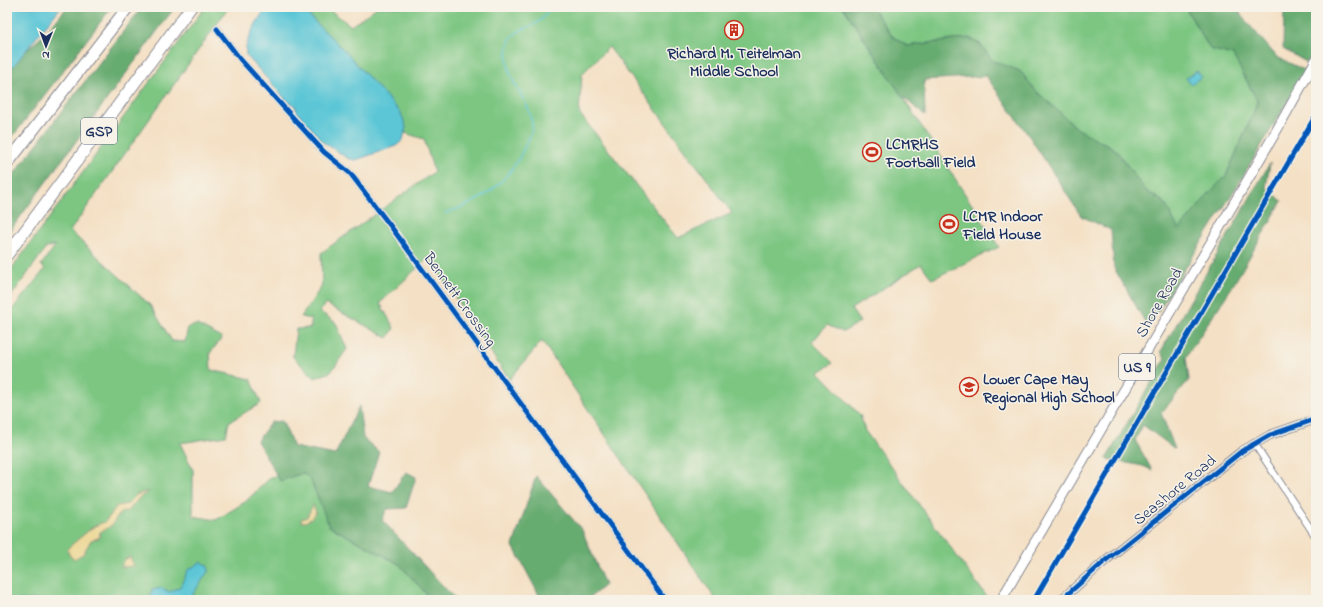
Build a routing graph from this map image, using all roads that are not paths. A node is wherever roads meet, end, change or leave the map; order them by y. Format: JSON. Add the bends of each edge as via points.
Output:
{"nodes":[{"id":1,"x":128,"y":7,"type":"edge"},
{"id":2,"x":190,"y":7,"type":"edge"},
{"id":3,"x":217,"y":29,"type":"dead end"},
{"id":4,"x":1316,"y":60,"type":"edge"},
{"id":5,"x":7,"y":164,"type":"edge"},
{"id":6,"x":7,"y":255,"type":"edge"},
{"id":7,"x":1316,"y":419,"type":"edge"},
{"id":8,"x":1254,"y":443,"type":"junction"},
{"id":9,"x":1316,"y":537,"type":"edge"},
{"id":10,"x":665,"y":600,"type":"edge"},
{"id":11,"x":1001,"y":600,"type":"edge"},
{"id":12,"x":1061,"y":600,"type":"edge"}],
"edges":[{"from":1,"to":5,"type":"highway"},
{"from":2,"to":6,"type":"highway","number":"GSP"},
{"from":3,"to":10,"type":"street","name":"Bennett Crossing","via":[[240,59],[324,152],[350,173]]},
{"from":4,"to":11,"type":"main road","name":"Shore Road","number":"US 9"},
{"from":7,"to":8,"type":"street","name":"Seashore Road","via":[[1285,428]]},
{"from":8,"to":9,"type":"street"},
{"from":8,"to":12,"type":"street","name":"Seashore Road","via":[[1224,464]]}]}
